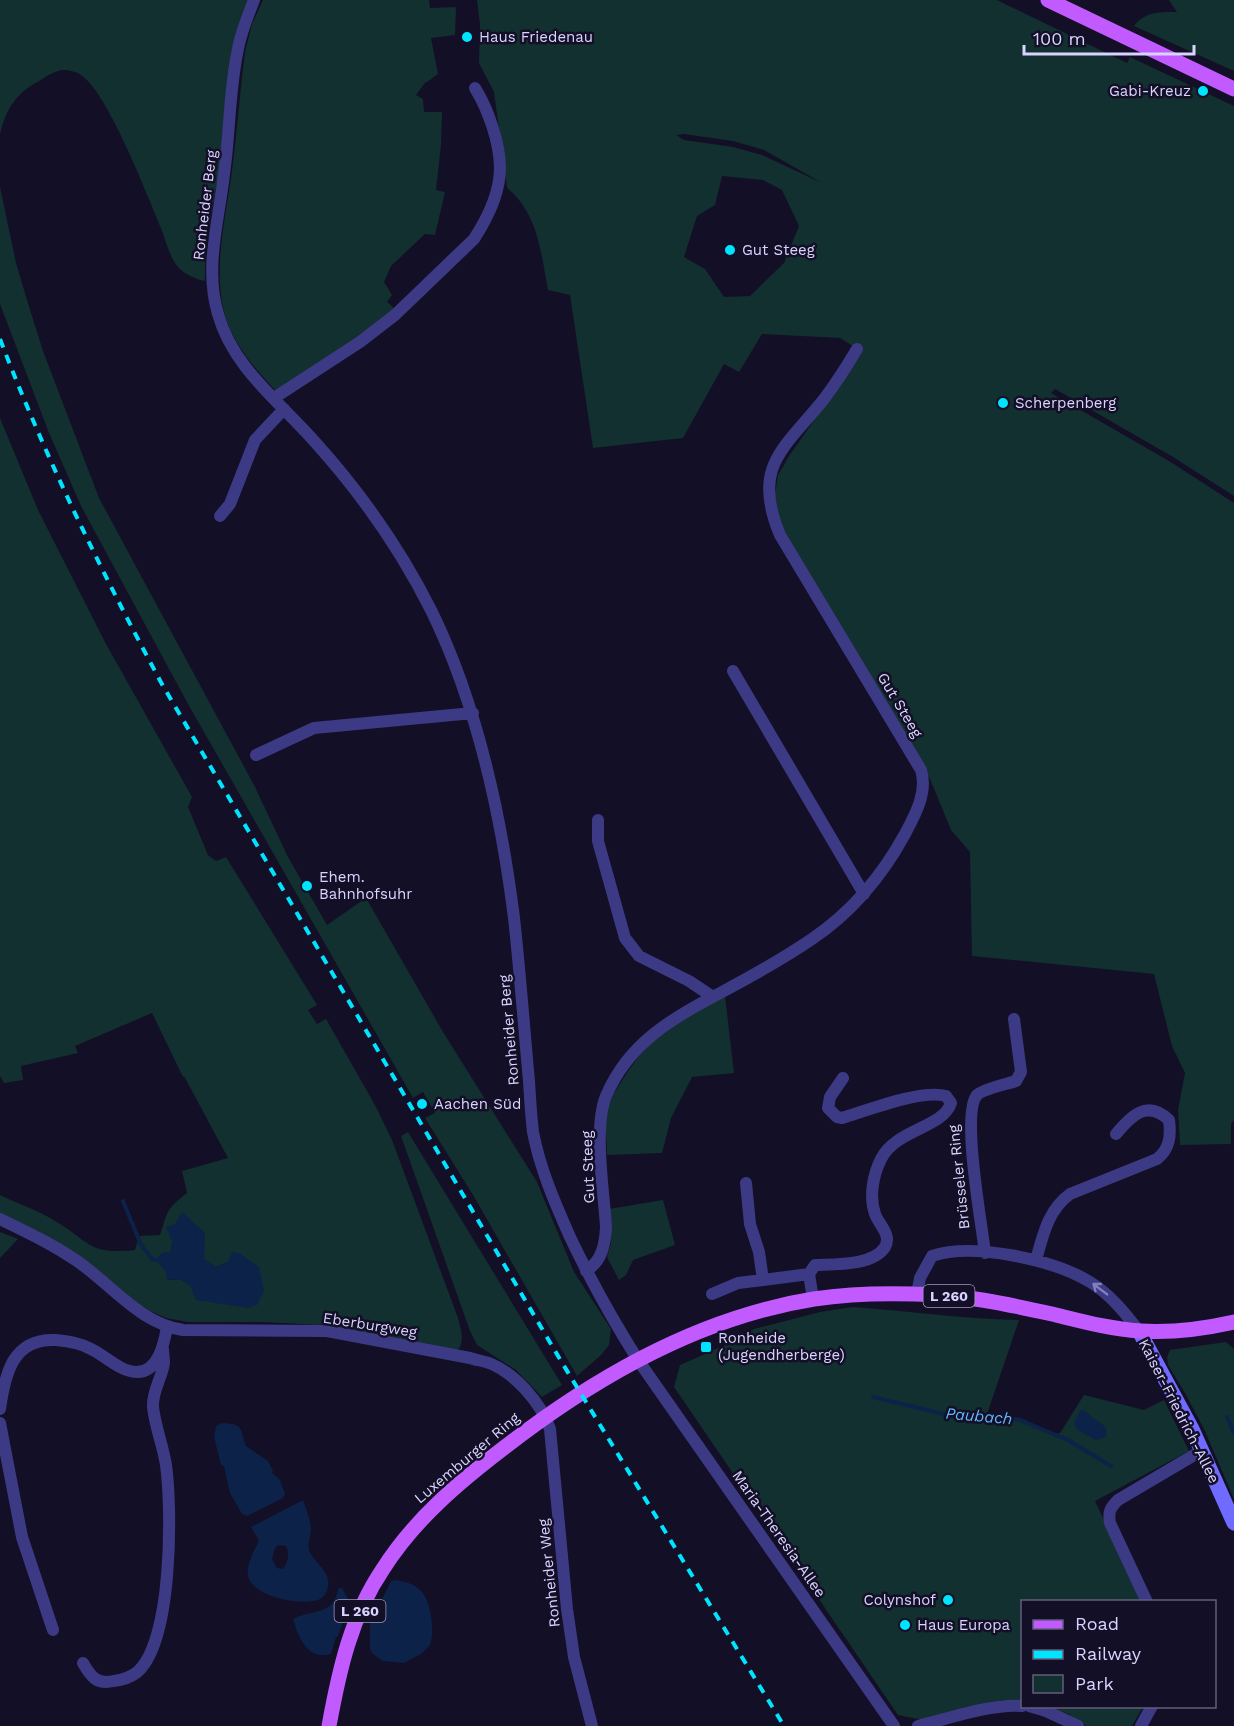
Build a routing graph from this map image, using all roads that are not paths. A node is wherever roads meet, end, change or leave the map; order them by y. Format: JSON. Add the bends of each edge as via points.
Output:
{"nodes":[{"id":1,"x":254,"y":0,"type":"edge"},
{"id":2,"x":1048,"y":0,"type":"edge"},
{"id":3,"x":475,"y":88,"type":"dead end"},
{"id":4,"x":1234,"y":89,"type":"edge"},
{"id":5,"x":857,"y":349,"type":"dead end"},
{"id":6,"x":274,"y":398,"type":"junction"},
{"id":7,"x":284,"y":409,"type":"junction"},
{"id":8,"x":220,"y":516,"type":"dead end"},
{"id":9,"x":733,"y":671,"type":"dead end"},
{"id":10,"x":472,"y":713,"type":"junction"},
{"id":11,"x":256,"y":755,"type":"dead end"},
{"id":12,"x":598,"y":820,"type":"dead end"},
{"id":13,"x":864,"y":894,"type":"junction"},
{"id":14,"x":712,"y":997,"type":"junction"},
{"id":15,"x":1014,"y":1019,"type":"dead end"},
{"id":16,"x":843,"y":1078,"type":"dead end"},
{"id":17,"x":1116,"y":1134,"type":"dead end"},
{"id":18,"x":746,"y":1182,"type":"dead end"},
{"id":19,"x":0,"y":1219,"type":"edge"},
{"id":20,"x":985,"y":1253,"type":"junction"},
{"id":21,"x":1036,"y":1260,"type":"junction"},
{"id":22,"x":586,"y":1271,"type":"junction"},
{"id":23,"x":809,"y":1274,"type":"junction"},
{"id":24,"x":763,"y":1280,"type":"junction"},
{"id":25,"x":712,"y":1294,"type":"dead end"},
{"id":26,"x":918,"y":1294,"type":"junction"},
{"id":27,"x":813,"y":1299,"type":"junction"},
{"id":28,"x":1234,"y":1322,"type":"edge"},
{"id":29,"x":167,"y":1328,"type":"junction"},
{"id":30,"x":1139,"y":1331,"type":"junction"},
{"id":31,"x":163,"y":1349,"type":"junction"},
{"id":32,"x":638,"y":1360,"type":"junction"},
{"id":33,"x":0,"y":1409,"type":"edge"},
{"id":34,"x":546,"y":1416,"type":"junction"},
{"id":35,"x":0,"y":1423,"type":"edge"},
{"id":36,"x":1201,"y":1451,"type":"junction"},
{"id":37,"x":1234,"y":1523,"type":"edge"},
{"id":38,"x":1146,"y":1600,"type":"edge"},
{"id":39,"x":53,"y":1630,"type":"dead end"},
{"id":40,"x":83,"y":1663,"type":"dead end"},
{"id":41,"x":1021,"y":1706,"type":"edge"},
{"id":42,"x":1033,"y":1708,"type":"edge"},
{"id":43,"x":1151,"y":1708,"type":"edge"},
{"id":44,"x":328,"y":1726,"type":"edge"},
{"id":45,"x":592,"y":1726,"type":"edge"},
{"id":46,"x":894,"y":1726,"type":"edge"},
{"id":47,"x":918,"y":1726,"type":"edge"},
{"id":48,"x":1078,"y":1726,"type":"edge"},
{"id":49,"x":1141,"y":1726,"type":"edge"}],
"edges":[{"from":1,"to":6,"type":"street","name":"Ronheider Berg","via":[[237,51],[212,264],[213,286],[217,312],[230,343],[255,380]]},
{"from":2,"to":4,"type":"main road"},
{"from":3,"to":6,"type":"street","via":[[495,139],[500,169],[490,210],[474,239],[395,315]]},
{"from":5,"to":13,"type":"street","name":"Gut Steeg","via":[[825,398],[778,457],[768,480],[768,493],[780,535],[914,758],[924,782],[918,808],[903,838]]},
{"from":6,"to":7,"type":"street","name":"Ronheider Berg"},
{"from":7,"to":8,"type":"street","via":[[255,440],[230,504]]},
{"from":7,"to":10,"type":"street","name":"Ronheider Berg","via":[[365,500],[406,564],[451,654]]},
{"from":9,"to":13,"type":"street"},
{"from":10,"to":11,"type":"street","via":[[314,728]]},
{"from":10,"to":22,"type":"street","name":"Ronheider Berg","via":[[496,814],[514,917],[534,1133],[547,1185]]},
{"from":12,"to":14,"type":"street","via":[[598,841],[625,938],[639,956]]},
{"from":13,"to":14,"type":"street","name":"Gut Steeg","via":[[813,938]]},
{"from":14,"to":22,"type":"street","name":"Gut Steeg","via":[[668,1022],[643,1042],[606,1097],[600,1138],[605,1241],[594,1266]]},
{"from":15,"to":20,"type":"street","name":"Brüsseler Ring","via":[[1021,1072],[1016,1080],[979,1093],[972,1112],[970,1135]]},
{"from":16,"to":23,"type":"street","name":"Brüsseler Ring","via":[[828,1102],[828,1108],[837,1117],[938,1094],[951,1103],[941,1118],[891,1144],[881,1159],[872,1195],[874,1214],[885,1231],[884,1248],[858,1262],[815,1265]]},
{"from":17,"to":21,"type":"street","via":[[1142,1111],[1153,1110],[1169,1120],[1167,1149],[1157,1159],[1061,1200],[1049,1220]]},
{"from":18,"to":24,"type":"street","via":[[750,1224]]},
{"from":19,"to":29,"type":"street","name":"Eberburgweg","via":[[79,1262],[135,1309]]},
{"from":20,"to":21,"type":"street"},
{"from":20,"to":26,"type":"street","via":[[932,1256],[920,1278]]},
{"from":30,"to":21,"type":"street","one_way":true,"via":[[1108,1295],[1091,1282]]},
{"from":22,"to":32,"type":"street","name":"Ronheider Berg"},
{"from":23,"to":24,"type":"street","name":"Brüsseler Ring"},
{"from":23,"to":27,"type":"street"},
{"from":24,"to":25,"type":"street","name":"Brüsseler Ring","via":[[738,1283]]},
{"from":26,"to":27,"type":"main road","number":"L 260","via":[[851,1294]]},
{"from":26,"to":30,"type":"main road","number":"L 260","via":[[1008,1304],[1098,1326]]},
{"from":27,"to":32,"type":"main road","number":"L 260","via":[[717,1324]]},
{"from":28,"to":30,"type":"main road","number":"L 260","via":[[1182,1332]]},
{"from":29,"to":31,"type":"street"},
{"from":29,"to":34,"type":"street","name":"Eberburgweg","via":[[327,1331],[470,1358],[505,1372]]},
{"from":30,"to":36,"type":"street","name":"Kaiser-Friedrich-Allee"},
{"from":31,"to":33,"type":"street","via":[[146,1370],[135,1372],[75,1343],[35,1341],[20,1351],[12,1363]]},
{"from":31,"to":40,"type":"street","via":[[164,1362],[153,1398],[166,1465],[168,1516],[167,1574],[157,1634],[144,1664],[127,1678],[99,1682],[91,1678]]},
{"from":32,"to":34,"type":"main road","name":"Luxemburger Ring","number":"L 260"},
{"from":32,"to":46,"type":"street","name":"Maria-Theresia-Allee"},
{"from":34,"to":44,"type":"main road","name":"Luxemburger Ring","number":"L 260","via":[[437,1504],[399,1545],[366,1599],[348,1641]]},
{"from":34,"to":45,"type":"street","name":"Ronheider Weg","via":[[568,1619]]},
{"from":35,"to":39,"type":"street","via":[[22,1537]]},
{"from":36,"to":37,"type":"street","name":"Kaiser-Friedrich-Allee"},
{"from":36,"to":38,"type":"street","via":[[1111,1507],[1110,1523]]},
{"from":41,"to":47,"type":"street","via":[[994,1708]]},
{"from":42,"to":48,"type":"street"},
{"from":43,"to":49,"type":"street"}]}
